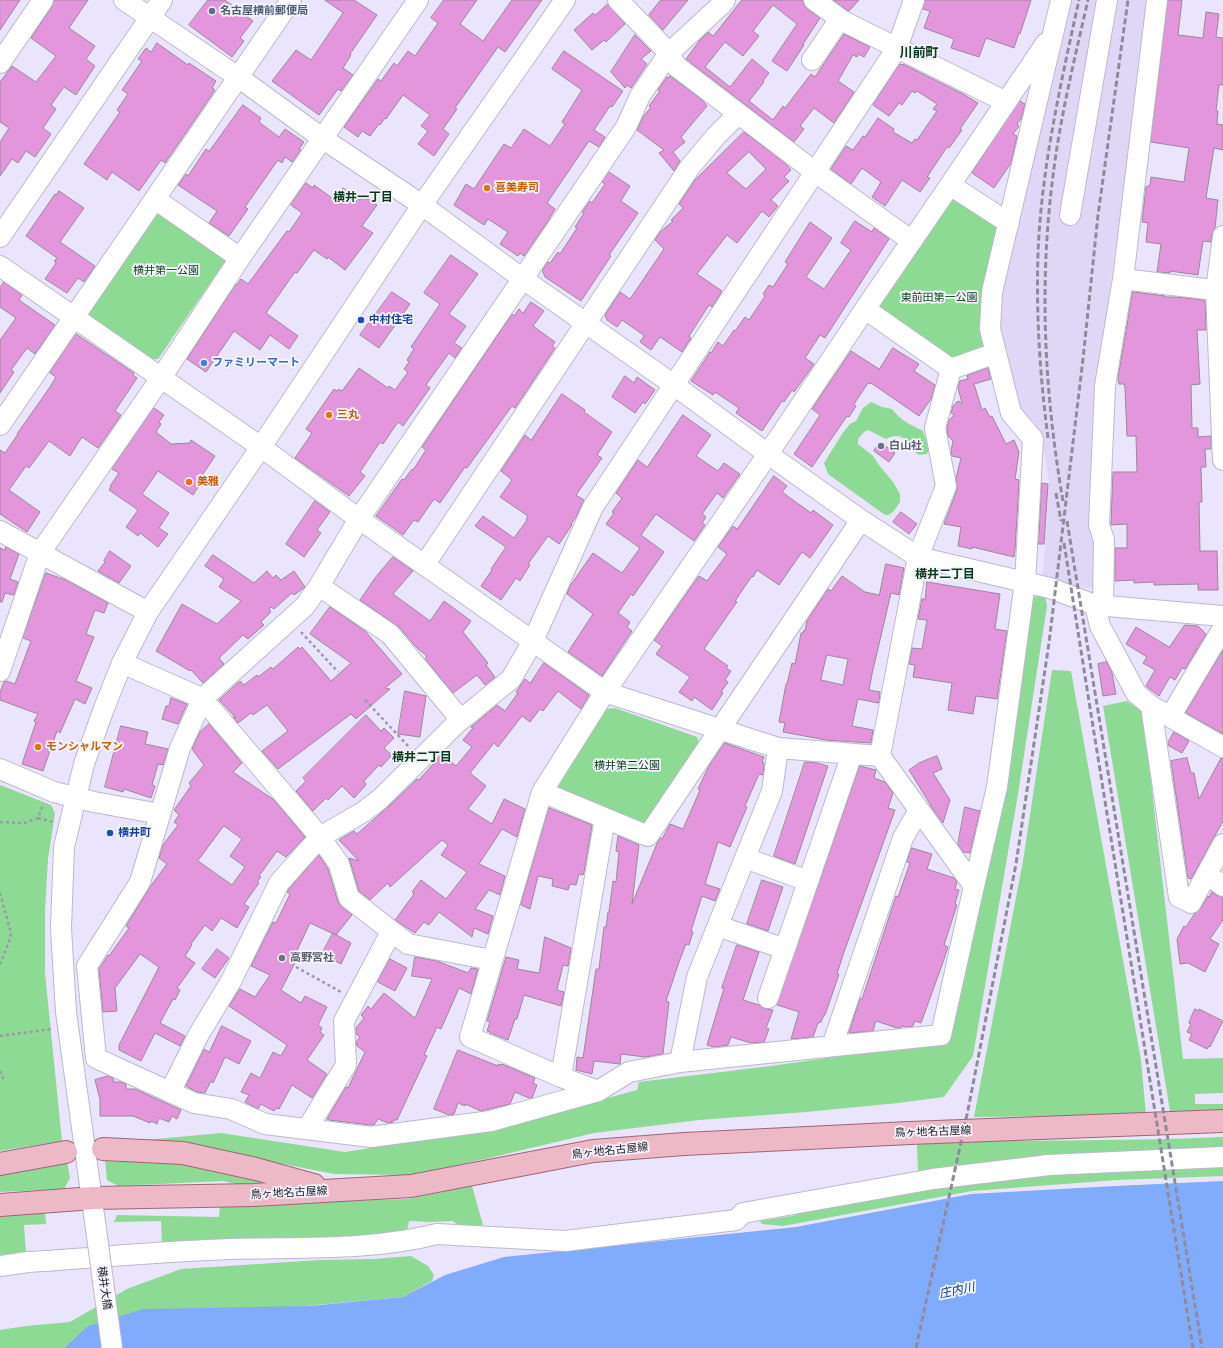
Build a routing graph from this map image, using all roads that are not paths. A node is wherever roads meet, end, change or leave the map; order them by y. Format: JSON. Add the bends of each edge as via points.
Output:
{"nodes":[{"id":1,"x":43,"y":0,"type":"edge"},
{"id":2,"x":124,"y":0,"type":"edge"},
{"id":3,"x":162,"y":0,"type":"edge"},
{"id":4,"x":291,"y":0,"type":"edge"},
{"id":5,"x":418,"y":0,"type":"edge"},
{"id":6,"x":565,"y":0,"type":"edge"},
{"id":7,"x":618,"y":0,"type":"edge"},
{"id":8,"x":725,"y":0,"type":"edge"},
{"id":9,"x":814,"y":0,"type":"edge"},
{"id":10,"x":914,"y":0,"type":"edge"},
{"id":11,"x":1061,"y":0,"type":"edge"},
{"id":12,"x":1107,"y":0,"type":"edge"},
{"id":13,"x":1157,"y":0,"type":"edge"},
{"id":14,"x":150,"y":18,"type":"junction"},
{"id":15,"x":840,"y":18,"type":"junction"},
{"id":16,"x":1052,"y":34,"type":"junction"},
{"id":17,"x":897,"y":48,"type":"junction"},
{"id":18,"x":669,"y":53,"type":"junction"},
{"id":19,"x":812,"y":60,"type":"dead end"},
{"id":20,"x":0,"y":63,"type":"edge"},
{"id":21,"x":238,"y":77,"type":"junction"},
{"id":22,"x":1006,"y":102,"type":"junction"},
{"id":23,"x":738,"y":114,"type":"junction"},
{"id":24,"x":322,"y":138,"type":"junction"},
{"id":25,"x":815,"y":172,"type":"junction"},
{"id":26,"x":950,"y":185,"type":"junction"},
{"id":27,"x":155,"y":199,"type":"junction"},
{"id":28,"x":422,"y":205,"type":"junction"},
{"id":29,"x":1070,"y":215,"type":"dead end"},
{"id":30,"x":1009,"y":223,"type":"junction"},
{"id":31,"x":1223,"y":236,"type":"edge"},
{"id":32,"x":0,"y":237,"type":"edge"},
{"id":33,"x":912,"y":240,"type":"junction"},
{"id":34,"x":240,"y":258,"type":"junction"},
{"id":35,"x":0,"y":266,"type":"edge"},
{"id":36,"x":523,"y":279,"type":"junction"},
{"id":37,"x":1122,"y":280,"type":"junction"},
{"id":38,"x":1219,"y":291,"type":"edge"},
{"id":39,"x":865,"y":308,"type":"junction"},
{"id":40,"x":74,"y":317,"type":"junction"},
{"id":41,"x":587,"y":324,"type":"junction"},
{"id":42,"x":996,"y":353,"type":"junction"},
{"id":43,"x":951,"y":369,"type":"junction"},
{"id":44,"x":161,"y":378,"type":"junction"},
{"id":45,"x":674,"y":385,"type":"junction"},
{"id":46,"x":0,"y":425,"type":"edge"},
{"id":47,"x":261,"y":447,"type":"junction"},
{"id":48,"x":768,"y":454,"type":"junction"},
{"id":49,"x":1223,"y":460,"type":"edge"},
{"id":50,"x":359,"y":519,"type":"junction"},
{"id":51,"x":861,"y":520,"type":"junction"},
{"id":52,"x":0,"y":531,"type":"edge"},
{"id":53,"x":40,"y":553,"type":"junction"},
{"id":54,"x":918,"y":557,"type":"junction"},
{"id":55,"x":425,"y":564,"type":"junction"},
{"id":56,"x":1025,"y":582,"type":"junction"},
{"id":57,"x":319,"y":586,"type":"junction"},
{"id":58,"x":1099,"y":606,"type":"junction"},
{"id":59,"x":148,"y":612,"type":"junction"},
{"id":60,"x":1223,"y":616,"type":"edge"},
{"id":61,"x":1223,"y":628,"type":"edge"},
{"id":62,"x":533,"y":641,"type":"junction"},
{"id":63,"x":122,"y":663,"type":"junction"},
{"id":64,"x":0,"y":671,"type":"edge"},
{"id":65,"x":605,"y":692,"type":"junction"},
{"id":66,"x":202,"y":700,"type":"junction"},
{"id":67,"x":1151,"y":706,"type":"junction"},
{"id":68,"x":1170,"y":717,"type":"junction"},
{"id":69,"x":461,"y":720,"type":"junction"},
{"id":70,"x":720,"y":730,"type":"junction"},
{"id":71,"x":1223,"y":747,"type":"edge"},
{"id":72,"x":778,"y":748,"type":"junction"},
{"id":73,"x":852,"y":754,"type":"junction"},
{"id":74,"x":880,"y":756,"type":"junction"},
{"id":75,"x":0,"y":769,"type":"edge"},
{"id":76,"x":542,"y":792,"type":"junction"},
{"id":77,"x":76,"y":798,"type":"junction"},
{"id":78,"x":919,"y":810,"type":"junction"},
{"id":79,"x":160,"y":814,"type":"junction"},
{"id":80,"x":605,"y":818,"type":"junction"},
{"id":81,"x":320,"y":837,"type":"junction"},
{"id":82,"x":1223,"y":844,"type":"edge"},
{"id":83,"x":745,"y":858,"type":"junction"},
{"id":84,"x":1207,"y":874,"type":"junction"},
{"id":85,"x":808,"y":881,"type":"junction"},
{"id":86,"x":974,"y":886,"type":"junction"},
{"id":87,"x":1223,"y":886,"type":"edge"},
{"id":88,"x":718,"y":926,"type":"junction"},
{"id":89,"x":391,"y":932,"type":"junction"},
{"id":90,"x":785,"y":949,"type":"junction"},
{"id":91,"x":492,"y":960,"type":"junction"},
{"id":92,"x":768,"y":998,"type":"dead end"},
{"id":93,"x":832,"y":1046,"type":"junction"},
{"id":94,"x":680,"y":1062,"type":"junction"},
{"id":95,"x":561,"y":1077,"type":"junction"},
{"id":96,"x":598,"y":1091,"type":"junction"},
{"id":97,"x":170,"y":1092,"type":"junction"},
{"id":98,"x":1223,"y":1121,"type":"edge"},
{"id":99,"x":307,"y":1129,"type":"junction"},
{"id":100,"x":103,"y":1149,"type":"dead end"},
{"id":101,"x":66,"y":1152,"type":"dead end"},
{"id":102,"x":1223,"y":1157,"type":"edge"},
{"id":103,"x":0,"y":1164,"type":"edge"},
{"id":104,"x":334,"y":1190,"type":"junction"},
{"id":105,"x":93,"y":1198,"type":"junction"},
{"id":106,"x":0,"y":1205,"type":"edge"},
{"id":107,"x":0,"y":1266,"type":"edge"},
{"id":108,"x":112,"y":1348,"type":"edge"}],
"edges":[{"from":1,"to":20,"type":"street"},
{"from":2,"to":14,"type":"street"},
{"from":3,"to":14,"type":"street"},
{"from":4,"to":21,"type":"street"},
{"from":5,"to":24,"type":"street"},
{"from":6,"to":28,"type":"street","name":"横井大橋"},
{"from":7,"to":18,"type":"street"},
{"from":8,"to":18,"type":"street"},
{"from":9,"to":15,"type":"street"},
{"from":10,"to":17,"type":"street"},
{"from":11,"to":16,"type":"street"},
{"from":12,"to":29,"type":"street"},
{"from":13,"to":37,"type":"street"},
{"from":14,"to":21,"type":"street"},
{"from":14,"to":32,"type":"street"},
{"from":15,"to":17,"type":"street"},
{"from":15,"to":19,"type":"street"},
{"from":16,"to":22,"type":"street"},
{"from":16,"to":30,"type":"street"},
{"from":17,"to":22,"type":"street"},
{"from":17,"to":25,"type":"street"},
{"from":18,"to":23,"type":"street","via":[[676,66]]},
{"from":18,"to":36,"type":"street","via":[[640,96],[626,126]]},
{"from":21,"to":24,"type":"street"},
{"from":21,"to":27,"type":"street"},
{"from":22,"to":26,"type":"street"},
{"from":23,"to":25,"type":"street"},
{"from":23,"to":41,"type":"street","via":[[690,167]]},
{"from":24,"to":28,"type":"street"},
{"from":24,"to":34,"type":"street"},
{"from":25,"to":33,"type":"street"},
{"from":25,"to":45,"type":"street"},
{"from":26,"to":30,"type":"street"},
{"from":26,"to":33,"type":"street"},
{"from":27,"to":34,"type":"street"},
{"from":27,"to":40,"type":"street"},
{"from":28,"to":36,"type":"street"},
{"from":28,"to":47,"type":"street","name":"横井大橋"},
{"from":30,"to":42,"type":"street","via":[[992,292],[990,329]]},
{"from":31,"to":38,"type":"street"},
{"from":33,"to":39,"type":"street"},
{"from":34,"to":44,"type":"street"},
{"from":35,"to":40,"type":"street"},
{"from":36,"to":41,"type":"street"},
{"from":36,"to":50,"type":"street"},
{"from":37,"to":38,"type":"street"},
{"from":37,"to":58,"type":"street","via":[[1105,386],[1099,525],[1104,540]]},
{"from":38,"to":49,"type":"street"},
{"from":39,"to":43,"type":"street"},
{"from":39,"to":48,"type":"street"},
{"from":40,"to":44,"type":"street"},
{"from":40,"to":46,"type":"street"},
{"from":41,"to":45,"type":"street"},
{"from":41,"to":55,"type":"street"},
{"from":42,"to":43,"type":"street"},
{"from":42,"to":56,"type":"street","via":[[1011,413],[1033,439]]},
{"from":43,"to":54,"type":"street","via":[[935,428],[946,486]]},
{"from":44,"to":47,"type":"street"},
{"from":44,"to":53,"type":"street"},
{"from":45,"to":48,"type":"street"},
{"from":45,"to":62,"type":"street","via":[[593,507]]},
{"from":47,"to":50,"type":"street"},
{"from":47,"to":59,"type":"street","name":"横井大橋"},
{"from":48,"to":51,"type":"street"},
{"from":48,"to":65,"type":"street"},
{"from":50,"to":55,"type":"street"},
{"from":50,"to":57,"type":"street"},
{"from":51,"to":54,"type":"street"},
{"from":51,"to":70,"type":"street"},
{"from":52,"to":53,"type":"street"},
{"from":53,"to":59,"type":"street"},
{"from":53,"to":64,"type":"street"},
{"from":54,"to":56,"type":"street"},
{"from":54,"to":74,"type":"street"},
{"from":55,"to":62,"type":"street"},
{"from":56,"to":58,"type":"street","via":[[1050,588]]},
{"from":56,"to":86,"type":"street","via":[[997,787]]},
{"from":57,"to":66,"type":"street","via":[[305,606]]},
{"from":57,"to":69,"type":"street","via":[[390,634]]},
{"from":58,"to":60,"type":"street"},
{"from":58,"to":67,"type":"street","via":[[1100,626],[1136,694]]},
{"from":59,"to":63,"type":"street","name":"横井大橋"},
{"from":61,"to":68,"type":"street"},
{"from":62,"to":65,"type":"street"},
{"from":62,"to":69,"type":"street","via":[[511,679]]},
{"from":63,"to":66,"type":"street"},
{"from":63,"to":77,"type":"street","name":"横井大橋","via":[[84,764]]},
{"from":65,"to":70,"type":"street"},
{"from":65,"to":76,"type":"street"},
{"from":66,"to":79,"type":"street","via":[[180,748]]},
{"from":66,"to":81,"type":"street"},
{"from":67,"to":68,"type":"street"},
{"from":67,"to":84,"type":"street","via":[[1179,897],[1191,903]]},
{"from":68,"to":71,"type":"street"},
{"from":69,"to":81,"type":"street","via":[[380,799]]},
{"from":70,"to":72,"type":"street"},
{"from":70,"to":80,"type":"street","via":[[648,836]]},
{"from":72,"to":73,"type":"street"},
{"from":72,"to":83,"type":"street","via":[[772,792]]},
{"from":73,"to":74,"type":"street"},
{"from":73,"to":85,"type":"street"},
{"from":74,"to":78,"type":"street"},
{"from":75,"to":77,"type":"street","via":[[54,792]]},
{"from":76,"to":80,"type":"street"},
{"from":76,"to":91,"type":"street"},
{"from":77,"to":79,"type":"street"},
{"from":77,"to":105,"type":"street","name":"横井大橋","via":[[64,847],[61,928],[66,1012]]},
{"from":78,"to":86,"type":"street"},
{"from":78,"to":93,"type":"street","via":[[903,838]]},
{"from":79,"to":97,"type":"street","via":[[140,882],[87,966],[96,1058]]},
{"from":80,"to":95,"type":"street"},
{"from":81,"to":89,"type":"street","via":[[340,864],[349,898]]},
{"from":81,"to":97,"type":"street","via":[[279,884],[231,981],[199,1034]]},
{"from":82,"to":84,"type":"street"},
{"from":83,"to":85,"type":"street"},
{"from":83,"to":88,"type":"street"},
{"from":84,"to":87,"type":"street"},
{"from":85,"to":90,"type":"street"},
{"from":86,"to":93,"type":"street","via":[[941,1035]]},
{"from":88,"to":90,"type":"street"},
{"from":88,"to":94,"type":"street","via":[[697,977]]},
{"from":89,"to":91,"type":"street","via":[[408,944]]},
{"from":89,"to":99,"type":"street","via":[[344,1021],[346,1065]]},
{"from":90,"to":92,"type":"street"},
{"from":91,"to":95,"type":"street","via":[[470,1037]]},
{"from":93,"to":94,"type":"street"},
{"from":94,"to":96,"type":"street","via":[[629,1072]]},
{"from":95,"to":96,"type":"street"},
{"from":96,"to":99,"type":"street","via":[[491,1121],[371,1137]]},
{"from":97,"to":99,"type":"street","via":[[194,1103],[231,1109],[265,1124]]},
{"from":98,"to":104,"type":"main road","name":"鳥ヶ地名古屋線","via":[[910,1133],[593,1151],[411,1186]]},
{"from":100,"to":104,"type":"main road","via":[[183,1153]]},
{"from":101,"to":103,"type":"main road"},
{"from":102,"to":107,"type":"street","via":[[1049,1165],[949,1178],[743,1213],[736,1220],[565,1241],[437,1234],[416,1240],[362,1246],[229,1249]]},
{"from":104,"to":105,"type":"main road","name":"鳥ヶ地名古屋線","via":[[254,1195]]},
{"from":105,"to":106,"type":"main road","name":"鳥ヶ地名古屋線"},
{"from":105,"to":108,"type":"street","name":"横井大橋","bridge":true}]}
